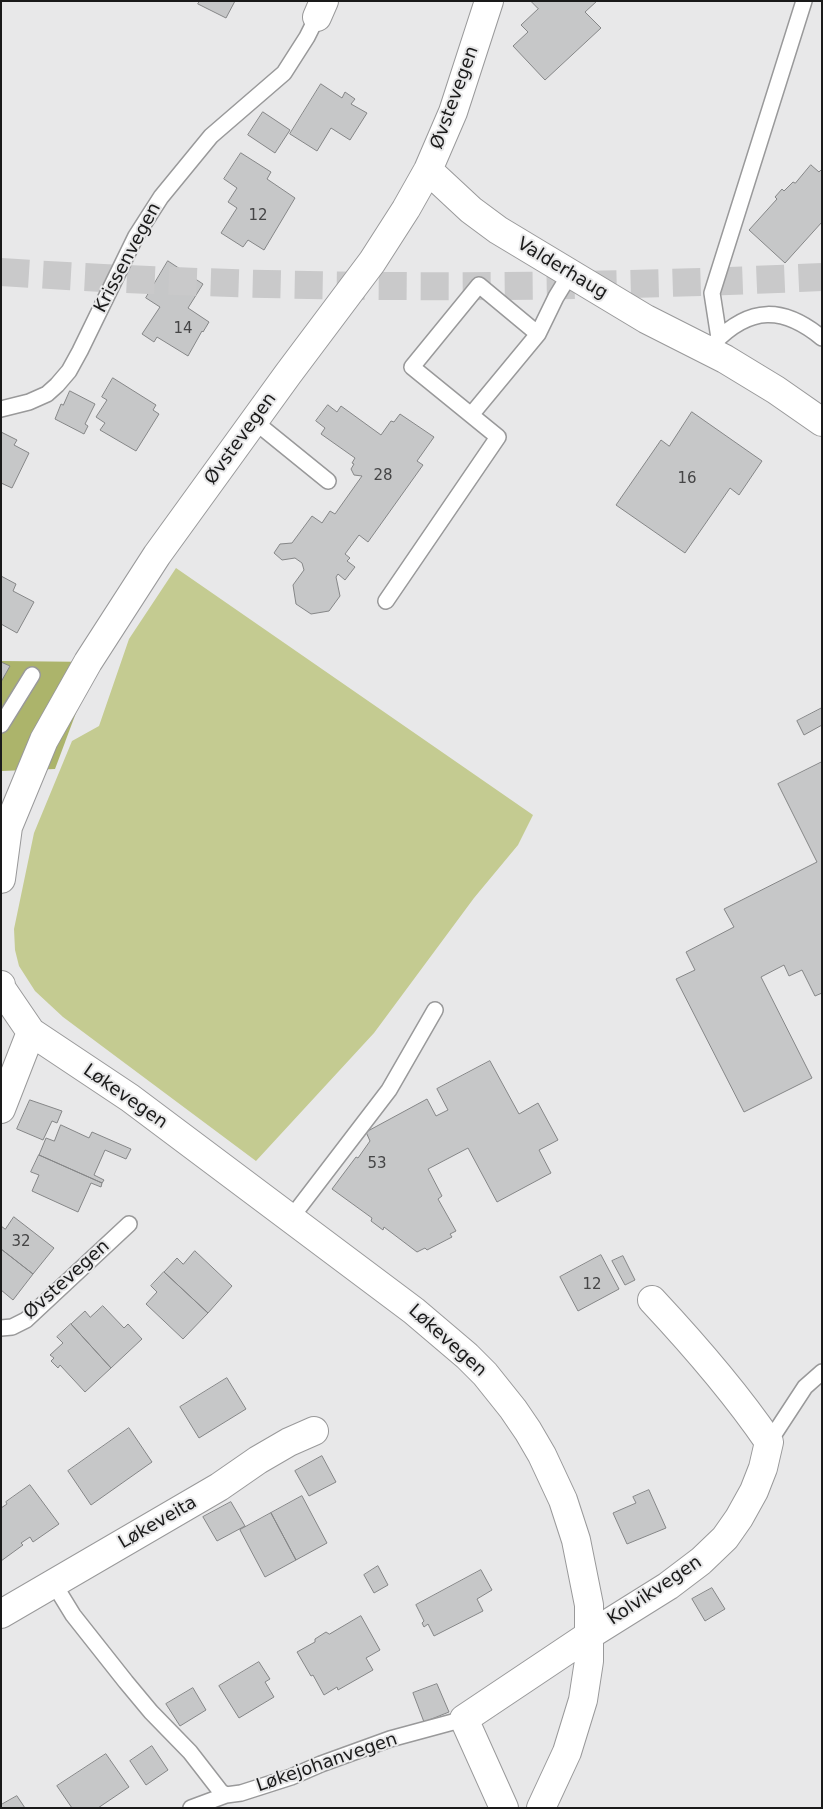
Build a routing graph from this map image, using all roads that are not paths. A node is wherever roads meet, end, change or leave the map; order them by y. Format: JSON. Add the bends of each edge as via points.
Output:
{"nodes":[{"id":1,"x":489,"y":1,"type":"edge"},
{"id":2,"x":804,"y":1,"type":"edge"},
{"id":3,"x":320,"y":9,"type":"edge"},
{"id":4,"x":428,"y":170,"type":"junction"},
{"id":5,"x":570,"y":274,"type":"junction"},
{"id":6,"x":538,"y":334,"type":"junction"},
{"id":7,"x":822,"y":338,"type":"edge"},
{"id":8,"x":713,"y":344,"type":"junction"},
{"id":9,"x":1,"y":408,"type":"edge"},
{"id":10,"x":818,"y":414,"type":"edge"},
{"id":11,"x":471,"y":415,"type":"junction"},
{"id":12,"x":254,"y":421,"type":"junction"},
{"id":13,"x":328,"y":481,"type":"dead end"},
{"id":14,"x":386,"y":601,"type":"dead end"},
{"id":15,"x":32,"y":675,"type":"dead end"},
{"id":16,"x":1,"y":725,"type":"edge"},
{"id":17,"x":1,"y":879,"type":"edge"},
{"id":18,"x":1,"y":985,"type":"edge"},
{"id":19,"x":435,"y":1010,"type":"dead end"},
{"id":20,"x":31,"y":1032,"type":"junction"},
{"id":21,"x":1,"y":1109,"type":"edge"},
{"id":22,"x":291,"y":1218,"type":"junction"},
{"id":23,"x":129,"y":1224,"type":"dead end"},
{"id":24,"x":652,"y":1300,"type":"dead end"},
{"id":25,"x":1,"y":1328,"type":"edge"},
{"id":26,"x":822,"y":1372,"type":"edge"},
{"id":27,"x":314,"y":1431,"type":"dead end"},
{"id":28,"x":770,"y":1442,"type":"junction"},
{"id":29,"x":54,"y":1584,"type":"junction"},
{"id":30,"x":1,"y":1614,"type":"edge"},
{"id":31,"x":588,"y":1636,"type":"junction"},
{"id":32,"x":464,"y":1719,"type":"junction"},
{"id":33,"x":226,"y":1795,"type":"junction"},
{"id":34,"x":191,"y":1808,"type":"edge"},
{"id":35,"x":504,"y":1808,"type":"edge"},
{"id":36,"x":541,"y":1808,"type":"edge"}],
"edges":[{"from":1,"to":4,"type":"street","name":"Øvstevegen","via":[[453,112]]},
{"from":2,"to":8,"type":"lane","via":[[712,293]]},
{"from":3,"to":9,"type":"lane","name":"Krissenvegen","via":[[284,73],[211,136],[161,197],[136,236],[69,371],[48,394]]},
{"from":4,"to":5,"type":"street","name":"Valderhaug","via":[[498,230]]},
{"from":4,"to":12,"type":"street","name":"Øvstevegen","via":[[372,262]]},
{"from":5,"to":6,"type":"lane"},
{"from":5,"to":8,"type":"street","name":"Valderhaug","via":[[646,319]]},
{"from":6,"to":11,"type":"lane"},
{"from":6,"to":11,"type":"lane","via":[[479,285],[412,367]]},
{"from":7,"to":8,"type":"lane","via":[[796,321],[775,314],[760,314],[741,321]]},
{"from":8,"to":10,"type":"street","name":"Valderhaug","via":[[725,359]]},
{"from":11,"to":14,"type":"lane","via":[[498,437]]},
{"from":12,"to":13,"type":"lane"},
{"from":12,"to":17,"type":"street","name":"Øvstevegen","via":[[157,555],[88,662],[44,740],[8,827]]},
{"from":15,"to":16,"type":"lane"},
{"from":18,"to":20,"type":"street"},
{"from":19,"to":22,"type":"lane","via":[[389,1090]]},
{"from":20,"to":21,"type":"street"},
{"from":20,"to":22,"type":"street","name":"Løkevegen","via":[[130,1098]]},
{"from":22,"to":31,"type":"street","name":"Løkevegen","via":[[414,1311],[467,1356],[513,1408],[542,1454],[563,1500],[587,1592]]},
{"from":23,"to":25,"type":"lane","name":"Øvstevegen","via":[[26,1320]]},
{"from":24,"to":28,"type":"street","via":[[747,1410]]},
{"from":26,"to":28,"type":"lane","via":[[805,1387]]},
{"from":27,"to":29,"type":"street","name":"Løkeveita","via":[[258,1460],[219,1487]]},
{"from":28,"to":31,"type":"street","name":"Kolvikvegen","via":[[754,1491],[725,1538],[668,1586]]},
{"from":29,"to":30,"type":"street","name":"Løkeveita"},
{"from":29,"to":33,"type":"lane","via":[[126,1682]]},
{"from":31,"to":32,"type":"street","name":"Kolvikvegen"},
{"from":31,"to":36,"type":"street","name":"Løkevegen","via":[[587,1674],[578,1718],[567,1752]]},
{"from":32,"to":33,"type":"lane","name":"Løkejohanvegen","via":[[390,1740],[241,1793]]},
{"from":32,"to":35,"type":"street"},
{"from":33,"to":34,"type":"lane","name":"Løkejohanvegen"}]}
